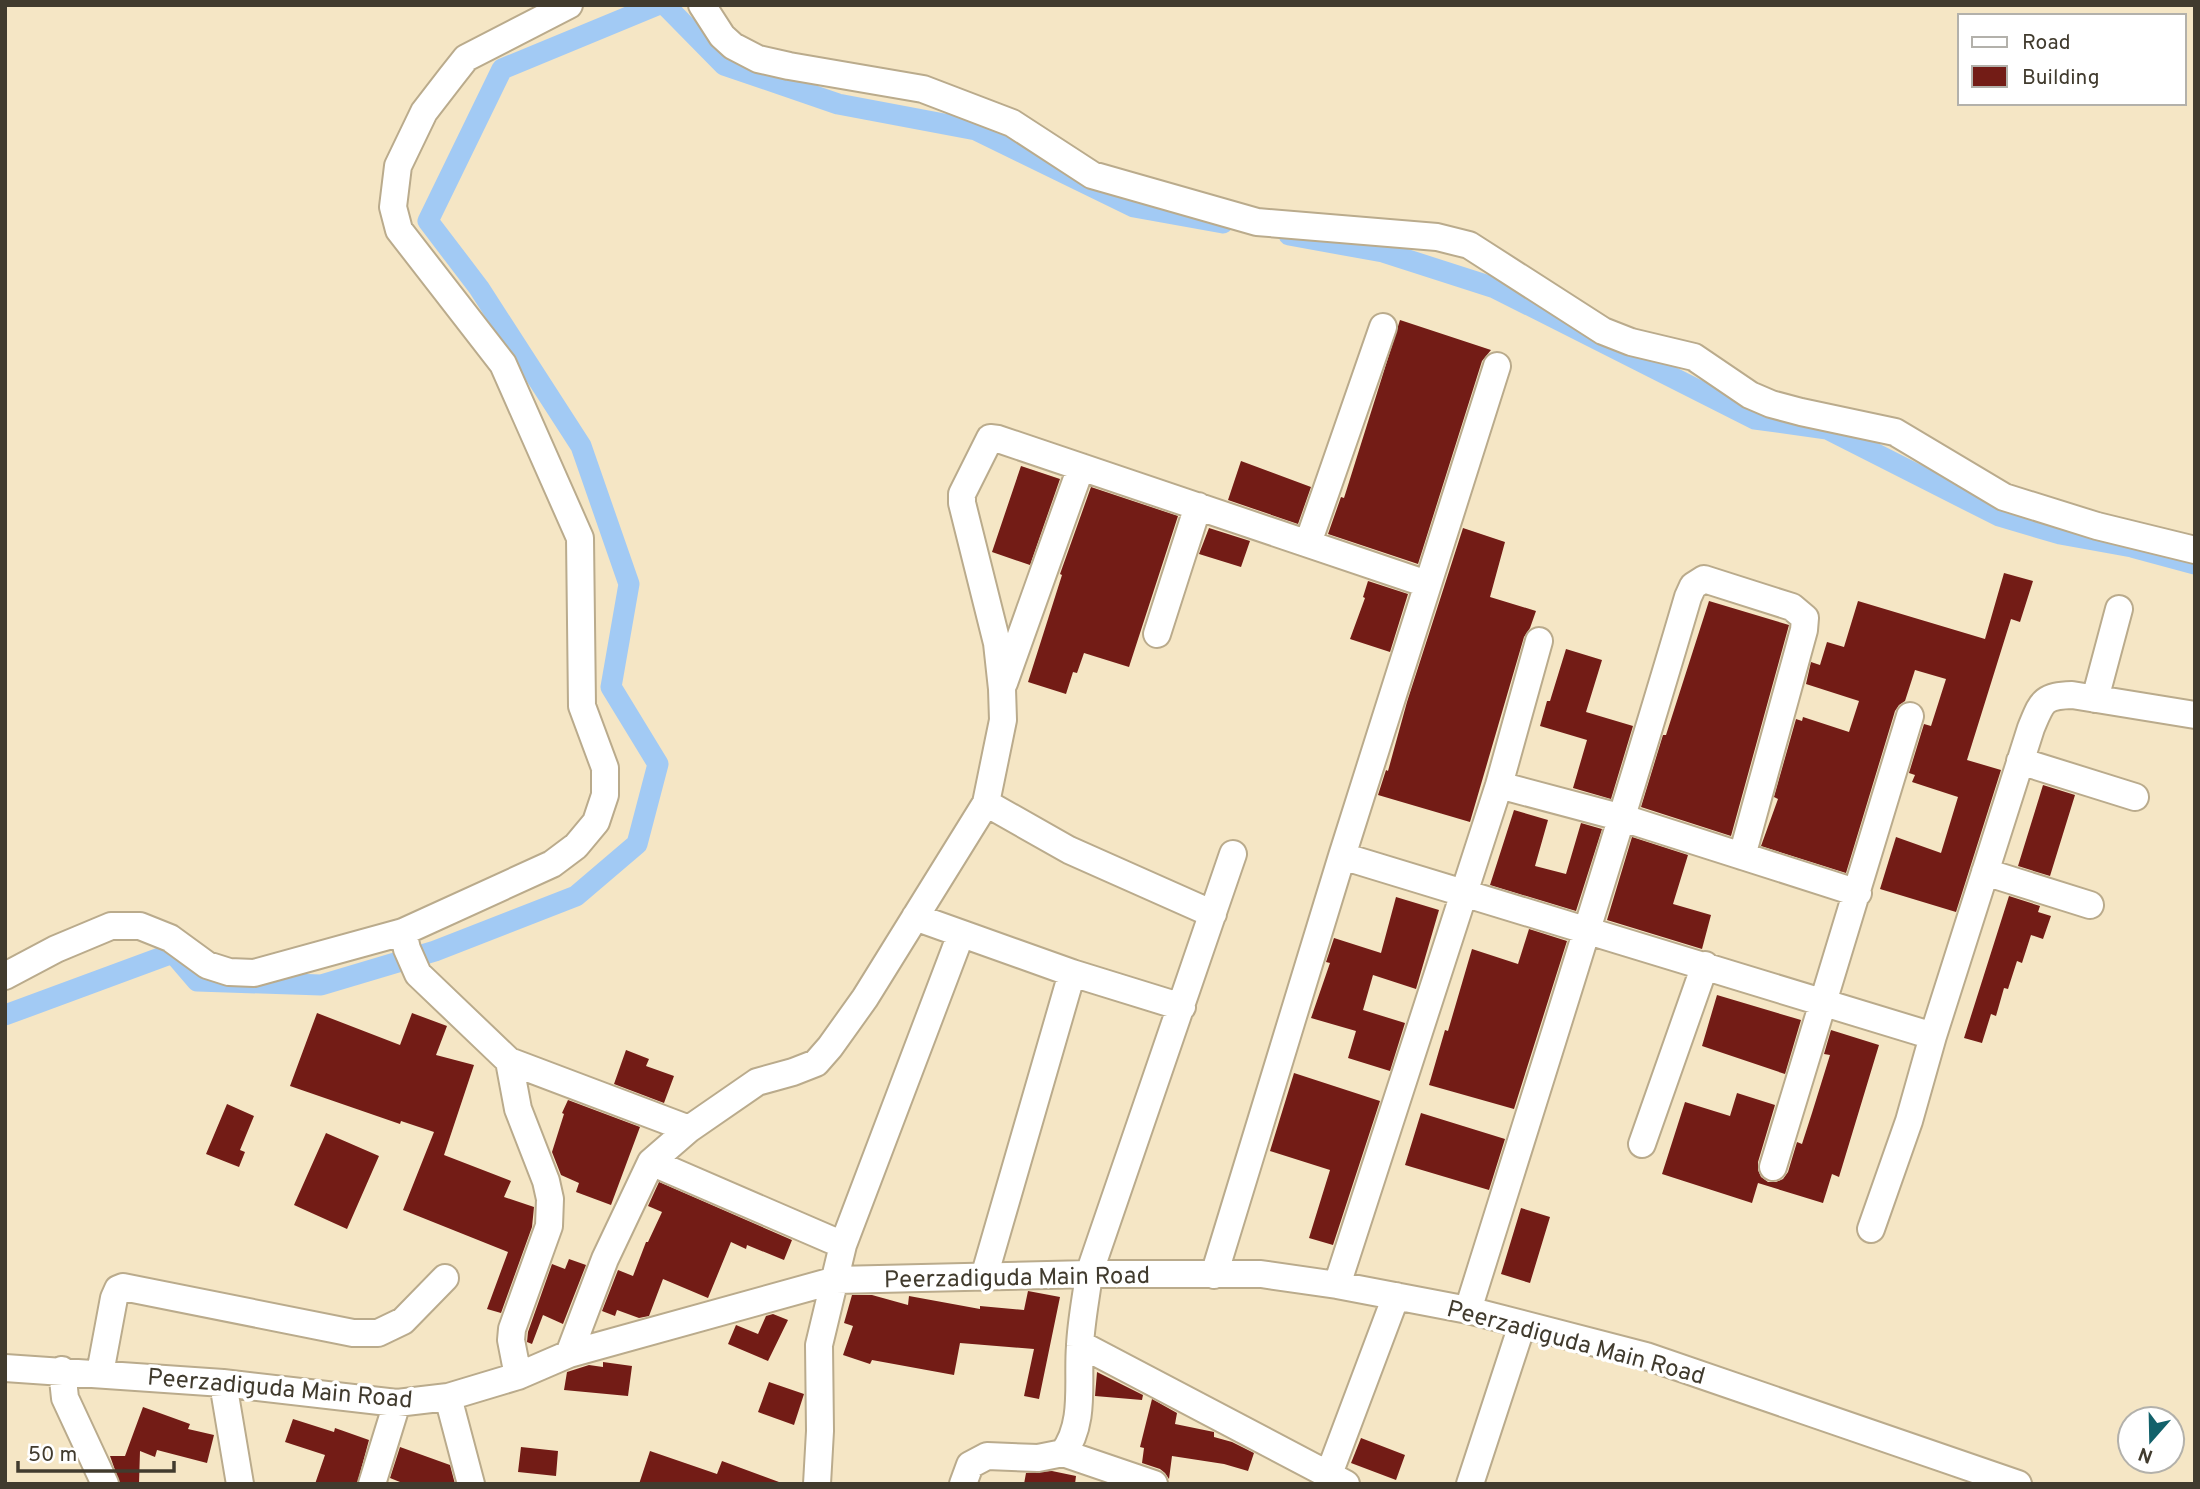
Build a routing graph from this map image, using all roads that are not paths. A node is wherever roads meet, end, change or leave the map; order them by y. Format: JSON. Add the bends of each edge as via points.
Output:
{"nodes":[{"id":1,"x":569,"y":5,"type":"edge"},
{"id":2,"x":702,"y":5,"type":"edge"},
{"id":3,"x":1383,"y":327,"type":"dead end"},
{"id":4,"x":1497,"y":366,"type":"dead end"},
{"id":5,"x":1081,"y":467,"type":"junction"},
{"id":6,"x":1198,"y":506,"type":"junction"},
{"id":7,"x":1308,"y":543,"type":"junction"},
{"id":8,"x":2195,"y":550,"type":"edge"},
{"id":9,"x":1427,"y":584,"type":"junction"},
{"id":10,"x":2119,"y":609,"type":"dead end"},
{"id":11,"x":1157,"y":634,"type":"dead end"},
{"id":12,"x":1539,"y":641,"type":"dead end"},
{"id":13,"x":1002,"y":689,"type":"junction"},
{"id":14,"x":2095,"y":699,"type":"junction"},
{"id":15,"x":2194,"y":714,"type":"edge"},
{"id":16,"x":1910,"y":716,"type":"dead end"},
{"id":17,"x":2020,"y":761,"type":"junction"},
{"id":18,"x":1499,"y":785,"type":"junction"},
{"id":19,"x":2135,"y":797,"type":"dead end"},
{"id":20,"x":986,"y":803,"type":"junction"},
{"id":21,"x":1623,"y":818,"type":"junction"},
{"id":22,"x":1233,"y":854,"type":"dead end"},
{"id":23,"x":1342,"y":856,"type":"junction"},
{"id":24,"x":1742,"y":856,"type":"junction"},
{"id":25,"x":1985,"y":872,"type":"junction"},
{"id":26,"x":1463,"y":892,"type":"junction"},
{"id":27,"x":1857,"y":892,"type":"junction"},
{"id":28,"x":2091,"y":905,"type":"dead end"},
{"id":29,"x":1213,"y":914,"type":"junction"},
{"id":30,"x":915,"y":916,"type":"junction"},
{"id":31,"x":1586,"y":931,"type":"junction"},
{"id":32,"x":961,"y":933,"type":"junction"},
{"id":33,"x":405,"y":941,"type":"junction"},
{"id":34,"x":1705,"y":965,"type":"junction"},
{"id":35,"x":1072,"y":973,"type":"junction"},
{"id":36,"x":5,"y":976,"type":"edge"},
{"id":37,"x":1823,"y":1003,"type":"junction"},
{"id":38,"x":1182,"y":1007,"type":"junction"},
{"id":39,"x":1933,"y":1036,"type":"junction"},
{"id":40,"x":509,"y":1061,"type":"junction"},
{"id":41,"x":689,"y":1129,"type":"junction"},
{"id":42,"x":1642,"y":1144,"type":"dead end"},
{"id":43,"x":651,"y":1162,"type":"junction"},
{"id":44,"x":1773,"y":1167,"type":"dead end"},
{"id":45,"x":1871,"y":1229,"type":"dead end"},
{"id":46,"x":843,"y":1245,"type":"junction"},
{"id":47,"x":1089,"y":1274,"type":"junction"},
{"id":48,"x":1214,"y":1275,"type":"junction"},
{"id":49,"x":984,"y":1277,"type":"junction"},
{"id":50,"x":445,"y":1278,"type":"dead end"},
{"id":51,"x":836,"y":1280,"type":"junction"},
{"id":52,"x":1337,"y":1285,"type":"junction"},
{"id":53,"x":1396,"y":1296,"type":"junction"},
{"id":54,"x":1468,"y":1310,"type":"junction"},
{"id":55,"x":1522,"y":1325,"type":"junction"},
{"id":56,"x":1080,"y":1344,"type":"junction"},
{"id":57,"x":569,"y":1354,"type":"junction"},
{"id":58,"x":5,"y":1368,"type":"edge"},
{"id":59,"x":62,"y":1370,"type":"junction"},
{"id":60,"x":100,"y":1373,"type":"junction"},
{"id":61,"x":518,"y":1376,"type":"junction"},
{"id":62,"x":223,"y":1383,"type":"junction"},
{"id":63,"x":448,"y":1397,"type":"junction"},
{"id":64,"x":397,"y":1403,"type":"junction"},
{"id":65,"x":1063,"y":1453,"type":"junction"},
{"id":66,"x":1337,"y":1479,"type":"edge"},
{"id":67,"x":105,"y":1484,"type":"edge"},
{"id":68,"x":240,"y":1484,"type":"edge"},
{"id":69,"x":372,"y":1484,"type":"edge"},
{"id":70,"x":471,"y":1484,"type":"edge"},
{"id":71,"x":817,"y":1484,"type":"edge"},
{"id":72,"x":963,"y":1484,"type":"edge"},
{"id":73,"x":1154,"y":1484,"type":"edge"},
{"id":74,"x":1470,"y":1484,"type":"edge"},
{"id":75,"x":2018,"y":1484,"type":"edge"}],
"edges":[{"from":1,"to":33,"type":"street","via":[[466,58],[424,112],[398,166],[393,207],[399,230],[503,363],[580,538],[582,706],[605,768],[605,795],[596,822],[576,846],[552,864]]},
{"from":2,"to":8,"type":"street","via":[[733,46],[758,59],[923,89],[1012,123],[1092,175],[1258,222],[1437,237],[1469,245],[1603,331],[1694,357],[1771,404],[1895,432],[2004,497]]},
{"from":3,"to":7,"type":"street"},
{"from":4,"to":9,"type":"street"},
{"from":5,"to":6,"type":"street"},
{"from":5,"to":13,"type":"street"},
{"from":5,"to":13,"type":"street","via":[[990,438],[962,494]]},
{"from":6,"to":7,"type":"street"},
{"from":6,"to":11,"type":"street"},
{"from":7,"to":9,"type":"street"},
{"from":9,"to":23,"type":"street"},
{"from":10,"to":14,"type":"street"},
{"from":12,"to":18,"type":"street"},
{"from":13,"to":20,"type":"street","via":[[1003,720]]},
{"from":14,"to":15,"type":"street"},
{"from":14,"to":17,"type":"street","via":[[2054,696],[2042,704]]},
{"from":16,"to":27,"type":"street"},
{"from":17,"to":19,"type":"street"},
{"from":17,"to":25,"type":"street"},
{"from":18,"to":21,"type":"street"},
{"from":18,"to":26,"type":"street"},
{"from":20,"to":29,"type":"street","via":[[1069,850]]},
{"from":20,"to":30,"type":"street"},
{"from":21,"to":24,"type":"street"},
{"from":21,"to":24,"type":"street","via":[[1693,586],[1704,579],[1792,607],[1805,618],[1804,630]]},
{"from":21,"to":31,"type":"street"},
{"from":22,"to":29,"type":"street"},
{"from":23,"to":26,"type":"street"},
{"from":23,"to":48,"type":"street"},
{"from":24,"to":27,"type":"street"},
{"from":25,"to":28,"type":"street"},
{"from":25,"to":39,"type":"street"},
{"from":26,"to":31,"type":"street"},
{"from":26,"to":52,"type":"street"},
{"from":27,"to":37,"type":"street"},
{"from":29,"to":38,"type":"street"},
{"from":30,"to":32,"type":"street"},
{"from":30,"to":41,"type":"street","via":[[864,998],[816,1063],[757,1082]]},
{"from":31,"to":34,"type":"street"},
{"from":31,"to":54,"type":"street"},
{"from":32,"to":35,"type":"street"},
{"from":32,"to":46,"type":"street"},
{"from":33,"to":36,"type":"street","via":[[254,973],[207,965],[170,938],[140,926],[111,926]]},
{"from":33,"to":40,"type":"street","via":[[418,974]]},
{"from":34,"to":37,"type":"street"},
{"from":34,"to":42,"type":"street"},
{"from":35,"to":38,"type":"street"},
{"from":35,"to":49,"type":"street"},
{"from":37,"to":39,"type":"street"},
{"from":37,"to":44,"type":"street"},
{"from":38,"to":47,"type":"street"},
{"from":39,"to":45,"type":"street"},
{"from":40,"to":41,"type":"street"},
{"from":40,"to":61,"type":"street","via":[[518,1110],[550,1199],[549,1226],[512,1329]]},
{"from":41,"to":43,"type":"street"},
{"from":43,"to":46,"type":"street"},
{"from":43,"to":57,"type":"street"},
{"from":46,"to":51,"type":"street"},
{"from":47,"to":48,"type":"street","name":"Peerzadiguda Main Road"},
{"from":47,"to":49,"type":"street","name":"Peerzadiguda Main Road"},
{"from":47,"to":56,"type":"street"},
{"from":48,"to":52,"type":"street","name":"Peerzadiguda Main Road","via":[[1261,1274]]},
{"from":49,"to":51,"type":"street","name":"Peerzadiguda Main Road"},
{"from":50,"to":60,"type":"street","via":[[403,1321],[378,1333],[353,1333],[123,1287],[114,1298]]},
{"from":51,"to":57,"type":"street","name":"Peerzadiguda Main Road"},
{"from":51,"to":71,"type":"street","via":[[819,1345]]},
{"from":52,"to":53,"type":"street","name":"Peerzadiguda Main Road"},
{"from":53,"to":54,"type":"street","name":"Peerzadiguda Main Road"},
{"from":53,"to":66,"type":"street"},
{"from":54,"to":55,"type":"street","name":"Peerzadiguda Main Road"},
{"from":55,"to":74,"type":"street"},
{"from":55,"to":75,"type":"street","name":"Peerzadiguda Main Road","via":[[1646,1356]]},
{"from":56,"to":65,"type":"street","via":[[1077,1423],[1073,1441]]},
{"from":56,"to":66,"type":"street"},
{"from":57,"to":61,"type":"street","name":"Peerzadiguda Main Road"},
{"from":58,"to":59,"type":"street","name":"Peerzadiguda Main Road"},
{"from":59,"to":60,"type":"street","name":"Peerzadiguda Main Road"},
{"from":59,"to":67,"type":"street","via":[[65,1398]]},
{"from":60,"to":62,"type":"street","name":"Peerzadiguda Main Road"},
{"from":61,"to":63,"type":"street","name":"Peerzadiguda Main Road"},
{"from":62,"to":64,"type":"street","name":"Peerzadiguda Main Road"},
{"from":62,"to":68,"type":"street"},
{"from":63,"to":64,"type":"street","name":"Peerzadiguda Main Road"},
{"from":63,"to":70,"type":"street"},
{"from":64,"to":69,"type":"street"},
{"from":65,"to":72,"type":"street","via":[[1038,1458],[987,1456],[970,1465]]},
{"from":65,"to":73,"type":"street"}]}
